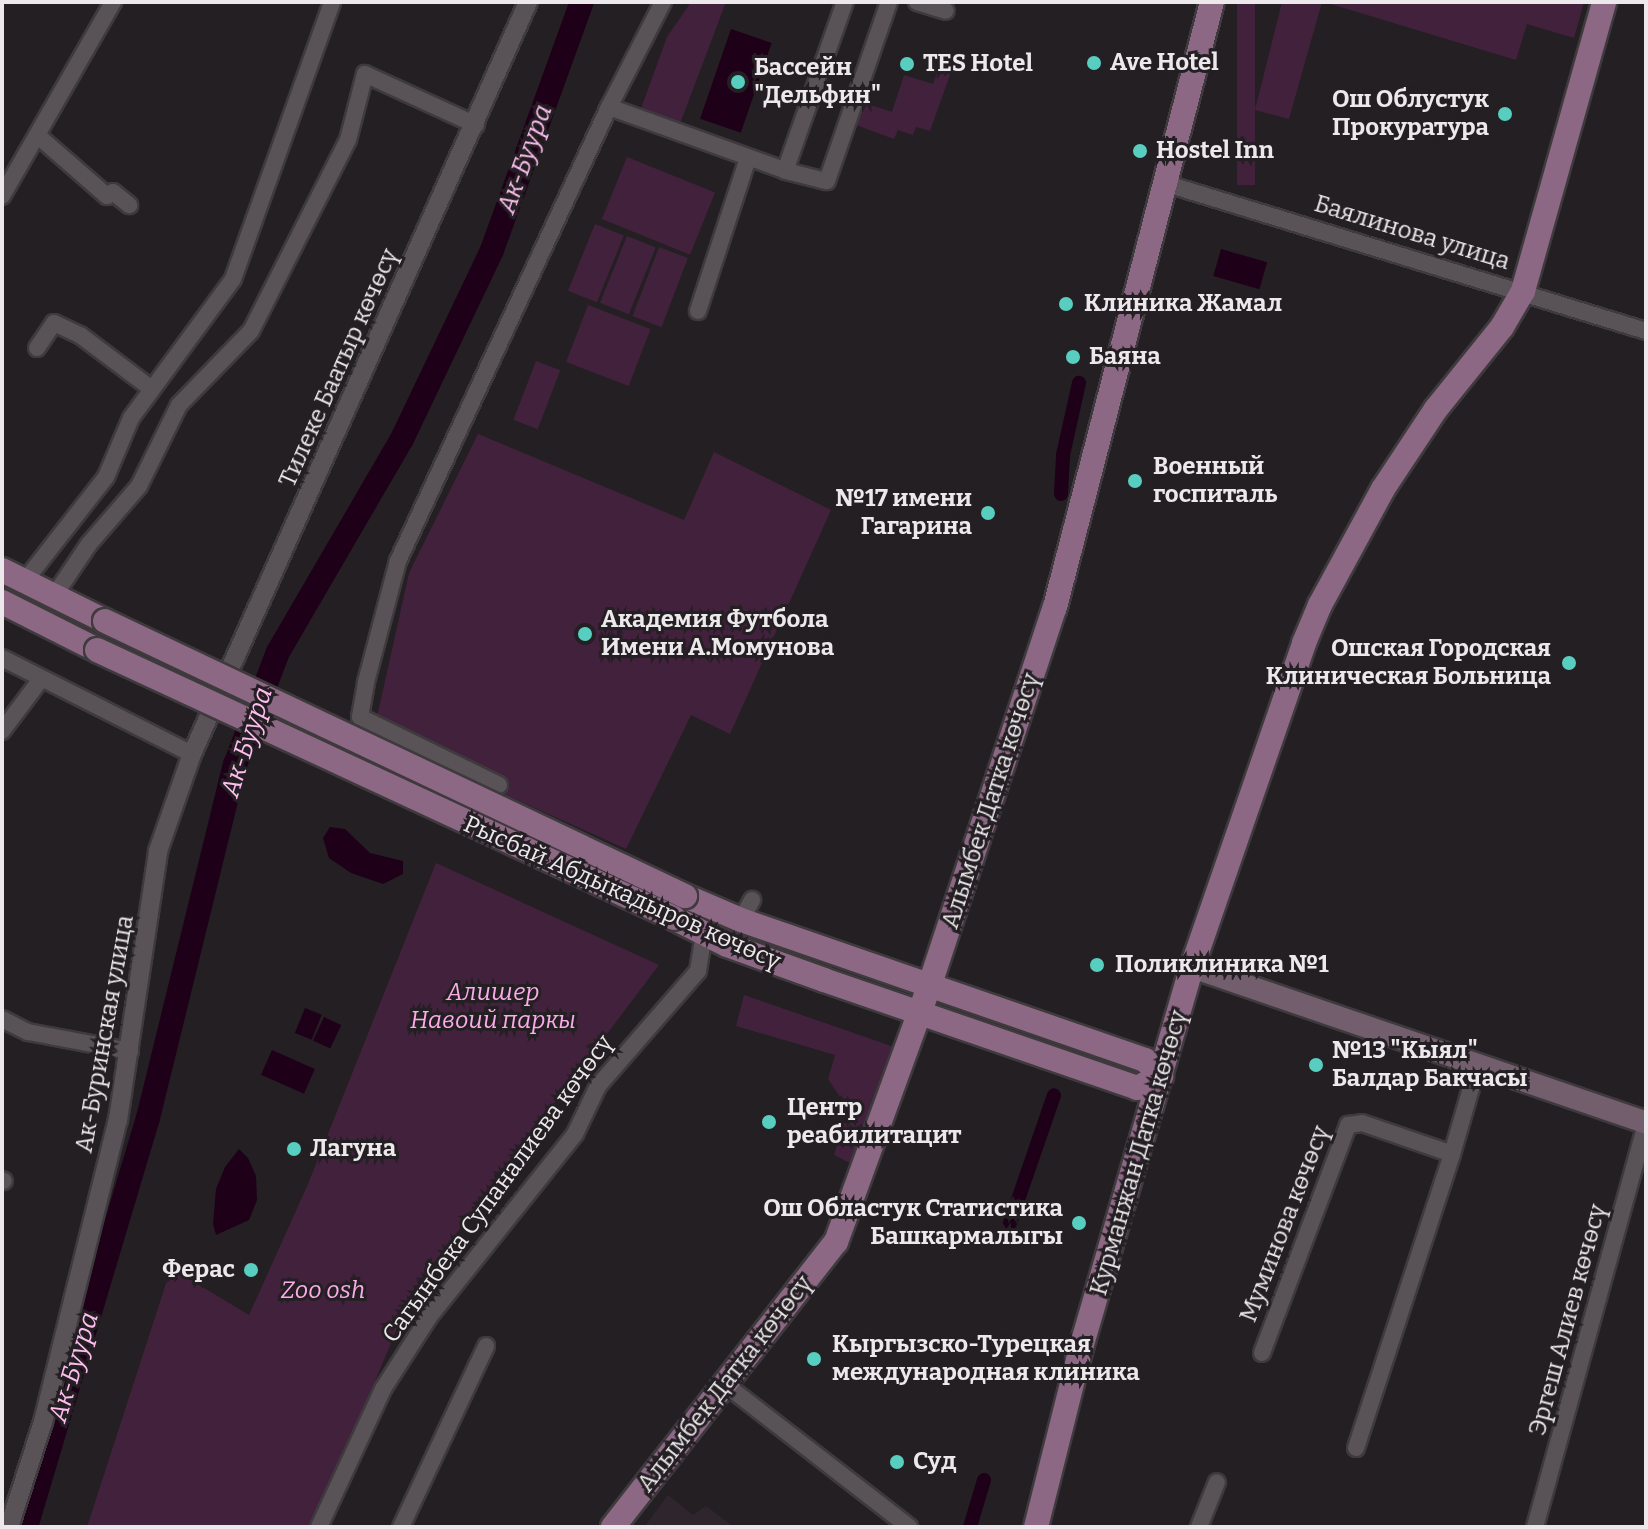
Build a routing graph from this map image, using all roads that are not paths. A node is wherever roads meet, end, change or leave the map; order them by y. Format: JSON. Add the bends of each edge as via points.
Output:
{"nodes":[{"id":1,"x":113,"y":2,"type":"edge"},
{"id":2,"x":332,"y":2,"type":"edge"},
{"id":3,"x":528,"y":2,"type":"edge"},
{"id":4,"x":663,"y":2,"type":"edge"},
{"id":5,"x":845,"y":2,"type":"edge"},
{"id":6,"x":889,"y":2,"type":"edge"},
{"id":7,"x":917,"y":2,"type":"edge"},
{"id":8,"x":1212,"y":2,"type":"edge"},
{"id":9,"x":1604,"y":2,"type":"edge"},
{"id":10,"x":946,"y":11,"type":"dead end"},
{"id":11,"x":609,"y":107,"type":"junction"},
{"id":12,"x":476,"y":125,"type":"junction"},
{"id":13,"x":37,"y":135,"type":"junction"},
{"id":14,"x":748,"y":158,"type":"junction"},
{"id":15,"x":785,"y":171,"type":"junction"},
{"id":16,"x":1164,"y":183,"type":"junction"},
{"id":17,"x":2,"y":196,"type":"edge"},
{"id":18,"x":129,"y":205,"type":"dead end"},
{"id":19,"x":1523,"y":291,"type":"junction"},
{"id":20,"x":698,"y":311,"type":"dead end"},
{"id":21,"x":1646,"y":331,"type":"edge"},
{"id":22,"x":37,"y":348,"type":"dead end"},
{"id":23,"x":152,"y":389,"type":"junction"},
{"id":24,"x":2,"y":570,"type":"edge"},
{"id":25,"x":24,"y":582,"type":"junction"},
{"id":26,"x":54,"y":596,"type":"junction"},
{"id":27,"x":2,"y":602,"type":"edge"},
{"id":28,"x":2,"y":658,"type":"edge"},
{"id":29,"x":41,"y":679,"type":"junction"},
{"id":30,"x":2,"y":731,"type":"edge"},
{"id":31,"x":192,"y":754,"type":"junction"},
{"id":32,"x":499,"y":785,"type":"dead end"},
{"id":33,"x":704,"y":933,"type":"junction"},
{"id":34,"x":1192,"y":967,"type":"junction"},
{"id":35,"x":930,"y":984,"type":"junction"},
{"id":36,"x":919,"y":1014,"type":"junction"},
{"id":37,"x":2,"y":1019,"type":"edge"},
{"id":38,"x":130,"y":1051,"type":"junction"},
{"id":39,"x":1478,"y":1064,"type":"junction"},
{"id":40,"x":1161,"y":1076,"type":"junction"},
{"id":41,"x":1646,"y":1123,"type":"edge"},
{"id":42,"x":1452,"y":1154,"type":"junction"},
{"id":43,"x":486,"y":1346,"type":"dead end"},
{"id":44,"x":1262,"y":1353,"type":"dead end"},
{"id":45,"x":726,"y":1385,"type":"junction"},
{"id":46,"x":1356,"y":1448,"type":"dead end"},
{"id":47,"x":1217,"y":1482,"type":"dead end"},
{"id":48,"x":9,"y":1527,"type":"edge"},
{"id":49,"x":319,"y":1527,"type":"edge"},
{"id":50,"x":401,"y":1527,"type":"edge"},
{"id":51,"x":613,"y":1527,"type":"edge"},
{"id":52,"x":909,"y":1527,"type":"edge"},
{"id":53,"x":1036,"y":1527,"type":"edge"},
{"id":54,"x":1199,"y":1527,"type":"edge"},
{"id":55,"x":1535,"y":1527,"type":"edge"}],
"edges":[{"from":1,"to":13,"type":"street"},
{"from":2,"to":23,"type":"street","via":[[233,279]]},
{"from":3,"to":12,"type":"street","name":"Тилеке Баатыр көчөсү"},
{"from":4,"to":11,"type":"street"},
{"from":5,"to":15,"type":"street"},
{"from":6,"to":15,"type":"street","via":[[827,181]]},
{"from":7,"to":10,"type":"street"},
{"from":8,"to":16,"type":"main road","name":"Алымбек Датка көчөсү"},
{"from":9,"to":19,"type":"main road","name":"Курманжан Датка көчөсү"},
{"from":11,"to":14,"type":"street"},
{"from":11,"to":32,"type":"street","via":[[398,561],[360,717]]},
{"from":12,"to":26,"type":"street","via":[[365,74],[348,140],[251,331],[179,405],[139,486],[89,544]]},
{"from":12,"to":31,"type":"street","name":"Тилеке Баатыр көчөсү"},
{"from":13,"to":17,"type":"street"},
{"from":13,"to":18,"type":"street","via":[[107,196],[113,192]]},
{"from":14,"to":15,"type":"street"},
{"from":14,"to":20,"type":"street"},
{"from":16,"to":19,"type":"street","name":"Баялинова улица"},
{"from":16,"to":35,"type":"main road","name":"Алымбек Датка көчөсү","via":[[1055,607]]},
{"from":19,"to":21,"type":"street","name":"Баялинова улица"},
{"from":19,"to":34,"type":"main road","name":"Курманжан Датка көчөсү","via":[[1383,489],[1320,605]]},
{"from":22,"to":23,"type":"street","via":[[54,323],[80,335]]},
{"from":23,"to":25,"type":"street","via":[[131,418],[106,477]]},
{"from":24,"to":25,"type":"main road","name":"Рысбай Абдыкадыров көчөсү"},
{"from":25,"to":26,"type":"main road","name":"Рысбай Абдыкадыров көчөсү"},
{"from":26,"to":35,"type":"main road","name":"Рысбай Абдыкадыров көчөсү","bridge":true,"via":[[685,896],[746,910]]},
{"from":27,"to":33,"type":"main road","name":"Рысбай Абдыкадыров көчөсү","bridge":true},
{"from":28,"to":29,"type":"street"},
{"from":29,"to":30,"type":"street"},
{"from":29,"to":31,"type":"street"},
{"from":31,"to":38,"type":"street","name":"Ак-Буринская улица","via":[[158,851]]},
{"from":33,"to":36,"type":"main road","name":"Рысбай Абдыкадыров көчөсү"},
{"from":33,"to":49,"type":"street","name":"Сагынбека Супаналиева көчөсү","via":[[698,971],[598,1086],[568,1143],[429,1317],[383,1389]]},
{"from":34,"to":39,"type":"main road"},
{"from":34,"to":40,"type":"main road","name":"Курманжан Датка көчөсү"},
{"from":35,"to":36,"type":"main road","name":"Алымбек Датка көчөсү"},
{"from":35,"to":40,"type":"main road","via":[[1145,1060]]},
{"from":36,"to":40,"type":"main road","name":"Рысбай Абдыкадыров көчөсү","via":[[1137,1088]]},
{"from":36,"to":45,"type":"main road","name":"Алымбек Датка көчөсү","via":[[836,1242]]},
{"from":37,"to":38,"type":"street","via":[[28,1032]]},
{"from":38,"to":48,"type":"street","name":"Ак-Буринская улица","via":[[47,1407]]},
{"from":39,"to":41,"type":"main road"},
{"from":39,"to":42,"type":"street"},
{"from":40,"to":53,"type":"main road","name":"Курманжан Датка көчөсү","via":[[1081,1348]]},
{"from":41,"to":55,"type":"street","name":"Эргеш Алиев көчөсү"},
{"from":42,"to":44,"type":"street","name":"Муминова көчөсү","via":[[1362,1123],[1348,1125]]},
{"from":42,"to":46,"type":"street"},
{"from":43,"to":50,"type":"street"},
{"from":45,"to":51,"type":"main road","name":"Алымбек Датка көчөсү"},
{"from":45,"to":52,"type":"street"},
{"from":47,"to":54,"type":"street"}]}
